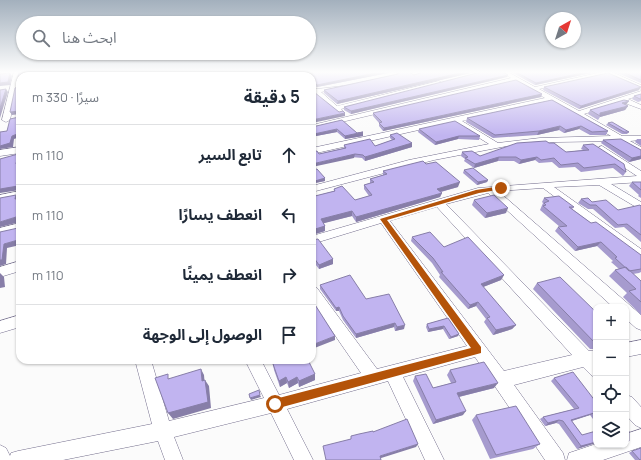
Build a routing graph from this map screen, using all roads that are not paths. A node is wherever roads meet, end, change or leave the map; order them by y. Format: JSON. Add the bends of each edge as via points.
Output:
{"nodes":[{"id":1,"x":12,"y":93,"type":"edge"},
{"id":2,"x":317,"y":93,"type":"edge"},
{"id":3,"x":396,"y":93,"type":"edge"},
{"id":4,"x":458,"y":93,"type":"edge"},
{"id":5,"x":541,"y":93,"type":"edge"},
{"id":6,"x":640,"y":93,"type":"edge"},
{"id":7,"x":552,"y":100,"type":"junction"},
{"id":8,"x":624,"y":100,"type":"junction"},
{"id":9,"x":641,"y":107,"type":"edge"},
{"id":10,"x":336,"y":108,"type":"junction"},
{"id":11,"x":578,"y":114,"type":"junction"},
{"id":12,"x":348,"y":119,"type":"junction"},
{"id":13,"x":6,"y":120,"type":"edge"},
{"id":14,"x":455,"y":120,"type":"junction"},
{"id":15,"x":316,"y":126,"type":"edge"},
{"id":16,"x":641,"y":138,"type":"edge"},
{"id":17,"x":622,"y":139,"type":"junction"},
{"id":18,"x":586,"y":140,"type":"junction"},
{"id":19,"x":496,"y":145,"type":"junction"},
{"id":20,"x":316,"y":150,"type":"edge"},
{"id":21,"x":641,"y":150,"type":"edge"},
{"id":22,"x":16,"y":151,"type":"edge"},
{"id":23,"x":0,"y":153,"type":"edge"},
{"id":24,"x":641,"y":174,"type":"edge"},
{"id":25,"x":641,"y":180,"type":"edge"},
{"id":26,"x":601,"y":182,"type":"junction"},
{"id":27,"x":546,"y":186,"type":"junction"},
{"id":28,"x":316,"y":188,"type":"edge"},
{"id":29,"x":490,"y":189,"type":"junction"},
{"id":30,"x":16,"y":195,"type":"edge"},
{"id":31,"x":0,"y":198,"type":"edge"},
{"id":32,"x":438,"y":202,"type":"junction"},
{"id":33,"x":641,"y":207,"type":"edge"},
{"id":34,"x":383,"y":219,"type":"junction"},
{"id":35,"x":16,"y":228,"type":"edge"},
{"id":36,"x":0,"y":232,"type":"edge"},
{"id":37,"x":316,"y":239,"type":"edge"},
{"id":38,"x":641,"y":255,"type":"edge"},
{"id":39,"x":16,"y":267,"type":"edge"},
{"id":40,"x":0,"y":272,"type":"edge"},
{"id":41,"x":316,"y":298,"type":"edge"},
{"id":42,"x":619,"y":304,"type":"edge"},
{"id":43,"x":629,"y":314,"type":"edge"},
{"id":44,"x":16,"y":322,"type":"edge"},
{"id":45,"x":641,"y":324,"type":"edge"},
{"id":46,"x":0,"y":327,"type":"edge"},
{"id":47,"x":641,"y":347,"type":"edge"},
{"id":48,"x":629,"y":349,"type":"edge"},
{"id":49,"x":478,"y":350,"type":"junction"},
{"id":50,"x":593,"y":362,"type":"edge"},
{"id":51,"x":144,"y":364,"type":"edge"},
{"id":52,"x":256,"y":364,"type":"edge"},
{"id":53,"x":392,"y":372,"type":"junction"},
{"id":54,"x":373,"y":377,"type":"junction"},
{"id":55,"x":501,"y":380,"type":"junction"},
{"id":56,"x":275,"y":404,"type":"junction"},
{"id":57,"x":629,"y":406,"type":"edge"},
{"id":58,"x":641,"y":419,"type":"edge"},
{"id":59,"x":163,"y":431,"type":"junction"},
{"id":60,"x":641,"y":438,"type":"edge"},
{"id":61,"x":629,"y":442,"type":"edge"},
{"id":62,"x":612,"y":448,"type":"edge"},
{"id":63,"x":0,"y":454,"type":"edge"},
{"id":64,"x":3,"y":460,"type":"edge"},
{"id":65,"x":18,"y":460,"type":"edge"},
{"id":66,"x":174,"y":460,"type":"edge"},
{"id":67,"x":304,"y":460,"type":"edge"},
{"id":68,"x":435,"y":460,"type":"edge"},
{"id":69,"x":556,"y":460,"type":"edge"},
{"id":70,"x":576,"y":460,"type":"edge"}],
"edges":[{"from":1,"to":13,"type":"street"},
{"from":2,"to":10,"type":"street"},
{"from":3,"to":10,"type":"street"},
{"from":4,"to":12,"type":"street"},
{"from":5,"to":7,"type":"street"},
{"from":6,"to":8,"type":"street"},
{"from":7,"to":11,"type":"street"},
{"from":7,"to":14,"type":"street"},
{"from":8,"to":9,"type":"street"},
{"from":8,"to":11,"type":"street"},
{"from":10,"to":12,"type":"street"},
{"from":11,"to":17,"type":"street"},
{"from":12,"to":15,"type":"street"},
{"from":14,"to":19,"type":"street"},
{"from":14,"to":20,"type":"street"},
{"from":16,"to":17,"type":"street"},
{"from":17,"to":18,"type":"street"},
{"from":17,"to":21,"type":"street"},
{"from":18,"to":19,"type":"street"},
{"from":18,"to":24,"type":"street"},
{"from":19,"to":28,"type":"street"},
{"from":22,"to":23,"type":"street"},
{"from":25,"to":26,"type":"street"},
{"from":26,"to":27,"type":"street"},
{"from":26,"to":33,"type":"street"},
{"from":27,"to":29,"type":"street"},
{"from":27,"to":38,"type":"street"},
{"from":29,"to":32,"type":"street"},
{"from":29,"to":42,"type":"street"},
{"from":30,"to":31,"type":"street"},
{"from":32,"to":34,"type":"street"},
{"from":32,"to":50,"type":"street"},
{"from":34,"to":37,"type":"street"},
{"from":34,"to":49,"type":"street"},
{"from":35,"to":36,"type":"street"},
{"from":39,"to":40,"type":"street"},
{"from":41,"to":54,"type":"street"},
{"from":43,"to":45,"type":"street"},
{"from":44,"to":46,"type":"street"},
{"from":47,"to":48,"type":"street"},
{"from":49,"to":53,"type":"street"},
{"from":49,"to":55,"type":"street"},
{"from":50,"to":55,"type":"street"},
{"from":51,"to":59,"type":"street"},
{"from":52,"to":56,"type":"street"},
{"from":53,"to":54,"type":"street"},
{"from":53,"to":68,"type":"street"},
{"from":54,"to":56,"type":"street"},
{"from":55,"to":69,"type":"street"},
{"from":56,"to":59,"type":"street"},
{"from":56,"to":67,"type":"street"},
{"from":57,"to":58,"type":"street"},
{"from":59,"to":65,"type":"street"},
{"from":59,"to":66,"type":"street"},
{"from":60,"to":61,"type":"street"},
{"from":62,"to":70,"type":"street"},
{"from":63,"to":64,"type":"street"}]}
